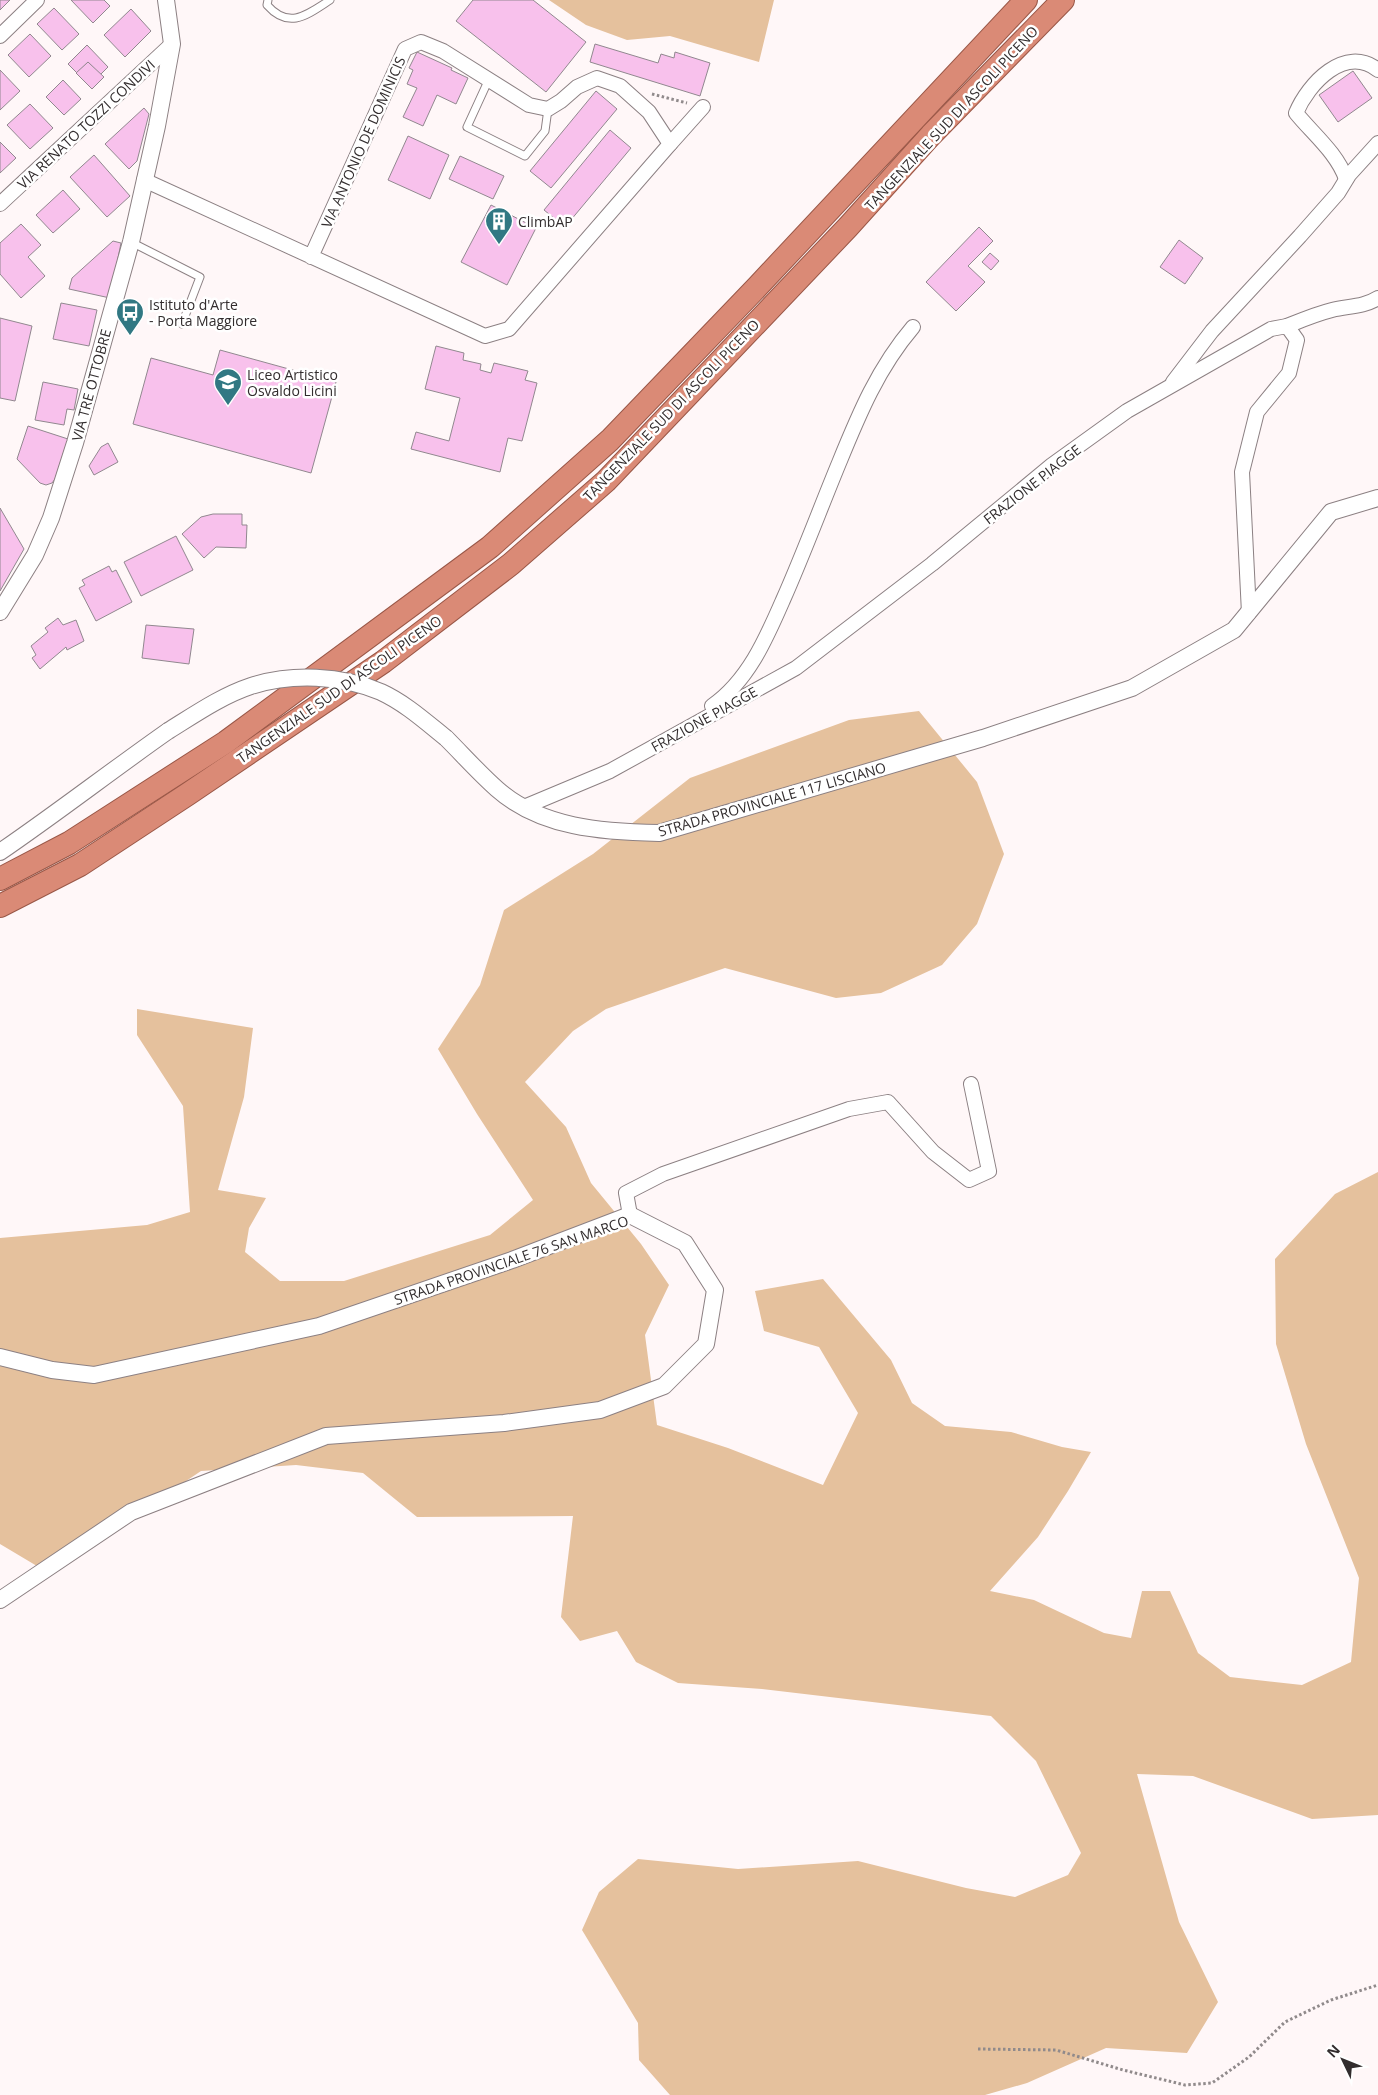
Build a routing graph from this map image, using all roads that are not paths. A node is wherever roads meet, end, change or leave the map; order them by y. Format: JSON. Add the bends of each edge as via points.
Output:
{"nodes":[{"id":1,"x":37,"y":0,"type":"edge"},
{"id":2,"x":166,"y":0,"type":"edge"},
{"id":3,"x":268,"y":0,"type":"edge"},
{"id":4,"x":330,"y":0,"type":"edge"},
{"id":5,"x":1026,"y":0,"type":"edge"},
{"id":6,"x":1063,"y":0,"type":"edge"},
{"id":7,"x":0,"y":36,"type":"edge"},
{"id":8,"x":172,"y":44,"type":"junction"},
{"id":9,"x":1378,"y":70,"type":"edge"},
{"id":10,"x":488,"y":80,"type":"junction"},
{"id":11,"x":703,"y":107,"type":"road end"},
{"id":12,"x":548,"y":110,"type":"junction"},
{"id":13,"x":1378,"y":143,"type":"edge"},
{"id":14,"x":670,"y":144,"type":"junction"},
{"id":15,"x":1346,"y":179,"type":"junction"},
{"id":16,"x":144,"y":180,"type":"junction"},
{"id":17,"x":0,"y":204,"type":"edge"},
{"id":18,"x":131,"y":242,"type":"junction"},
{"id":19,"x":311,"y":257,"type":"junction"},
{"id":20,"x":1378,"y":298,"type":"edge"},
{"id":21,"x":182,"y":324,"type":"dead end"},
{"id":22,"x":1286,"y":326,"type":"junction"},
{"id":23,"x":913,"y":327,"type":"dead end"},
{"id":24,"x":1170,"y":387,"type":"junction"},
{"id":25,"x":1378,"y":498,"type":"edge"},
{"id":26,"x":0,"y":612,"type":"edge"},
{"id":27,"x":1249,"y":613,"type":"junction"},
{"id":28,"x":672,"y":737,"type":"junction"},
{"id":29,"x":524,"y":807,"type":"junction"},
{"id":30,"x":0,"y":852,"type":"edge"},
{"id":31,"x":0,"y":878,"type":"edge"},
{"id":32,"x":0,"y":906,"type":"edge"},
{"id":33,"x":971,"y":1084,"type":"dead end"},
{"id":34,"x":630,"y":1215,"type":"junction"},
{"id":35,"x":0,"y":1357,"type":"edge"},
{"id":36,"x":0,"y":1600,"type":"edge"}],
"edges":[{"from":1,"to":7,"type":"street"},
{"from":2,"to":8,"type":"street","name":"VIA TRE OTTOBRE"},
{"from":3,"to":4,"type":"lane","via":[[267,5],[276,16],[291,19],[307,15]]},
{"from":5,"to":31,"type":"highway","name":"TANGENZIALE SUD DI ASCOLI PICENO","via":[[610,440],[490,547],[226,742],[69,842]]},
{"from":6,"to":32,"type":"highway","name":"TANGENZIALE SUD DI ASCOLI PICENO","via":[[931,135],[835,241],[606,480],[511,564],[384,662],[188,794],[80,865]]},
{"from":8,"to":16,"type":"street","name":"VIA TRE OTTOBRE"},
{"from":8,"to":17,"type":"street","name":"VIA RENATO TOZZI CONDIVI"},
{"from":9,"to":15,"type":"street","via":[[1352,60],[1334,69],[1314,82],[1296,113],[1333,155]]},
{"from":10,"to":12,"type":"street","name":"VIA ANTONIO DE DOMINICIS","via":[[529,105]]},
{"from":10,"to":12,"type":"lane","via":[[466,127],[525,156],[545,131]]},
{"from":10,"to":19,"type":"street","name":"VIA ANTONIO DE DOMINICIS","via":[[443,51],[420,42],[405,49]]},
{"from":11,"to":14,"type":"street"},
{"from":12,"to":14,"type":"street","via":[[576,86],[597,78],[620,86],[649,112]]},
{"from":13,"to":15,"type":"street"},
{"from":14,"to":19,"type":"street","via":[[509,329],[485,336]]},
{"from":15,"to":24,"type":"street","via":[[1338,193],[1212,331]]},
{"from":16,"to":18,"type":"street","name":"VIA TRE OTTOBRE"},
{"from":16,"to":19,"type":"street"},
{"from":18,"to":21,"type":"lane","via":[[200,278]]},
{"from":18,"to":26,"type":"street","name":"VIA TRE OTTOBRE","via":[[52,518],[35,555]]},
{"from":20,"to":22,"type":"street","name":"FRAZIONE PIAGGE","via":[[1368,304],[1325,312]]},
{"from":22,"to":24,"type":"street","name":"FRAZIONE PIAGGE","via":[[1271,329]]},
{"from":22,"to":27,"type":"street","via":[[1297,340],[1289,373],[1257,412],[1242,472]]},
{"from":23,"to":28,"type":"street","via":[[896,347],[864,402],[764,643],[724,698]]},
{"from":24,"to":28,"type":"street","name":"FRAZIONE PIAGGE","via":[[1126,411],[1052,465],[932,564],[796,668]]},
{"from":25,"to":27,"type":"street","name":"STRADA PROVINCIALE 117 LISCIANO","via":[[1331,512]]},
{"from":27,"to":29,"type":"street","name":"STRADA PROVINCIALE 117 LISCIANO","via":[[1234,630],[1132,688],[983,738],[659,833],[581,828]]},
{"from":28,"to":29,"type":"street","name":"FRAZIONE PIAGGE","via":[[610,771]]},
{"from":29,"to":30,"type":"street","name":"STRADA PROVINCIALE 117 LISCIANO","bridge":true,"via":[[498,790],[446,738],[410,709],[382,692],[321,677],[287,679],[251,686],[213,703],[111,770]]},
{"from":33,"to":34,"type":"street","via":[[989,1171],[969,1180],[933,1152],[888,1102],[849,1109],[663,1174],[626,1193]]},
{"from":34,"to":35,"type":"street","name":"STRADA PROVINCIALE 76 SAN MARCO","via":[[512,1260],[319,1326],[94,1375],[52,1370]]},
{"from":34,"to":36,"type":"street","name":"STRADA PROVINCIALE 76 SAN MARCO","via":[[685,1243],[715,1290],[706,1344],[664,1386],[600,1410],[504,1423],[326,1436],[131,1512]]}]}
